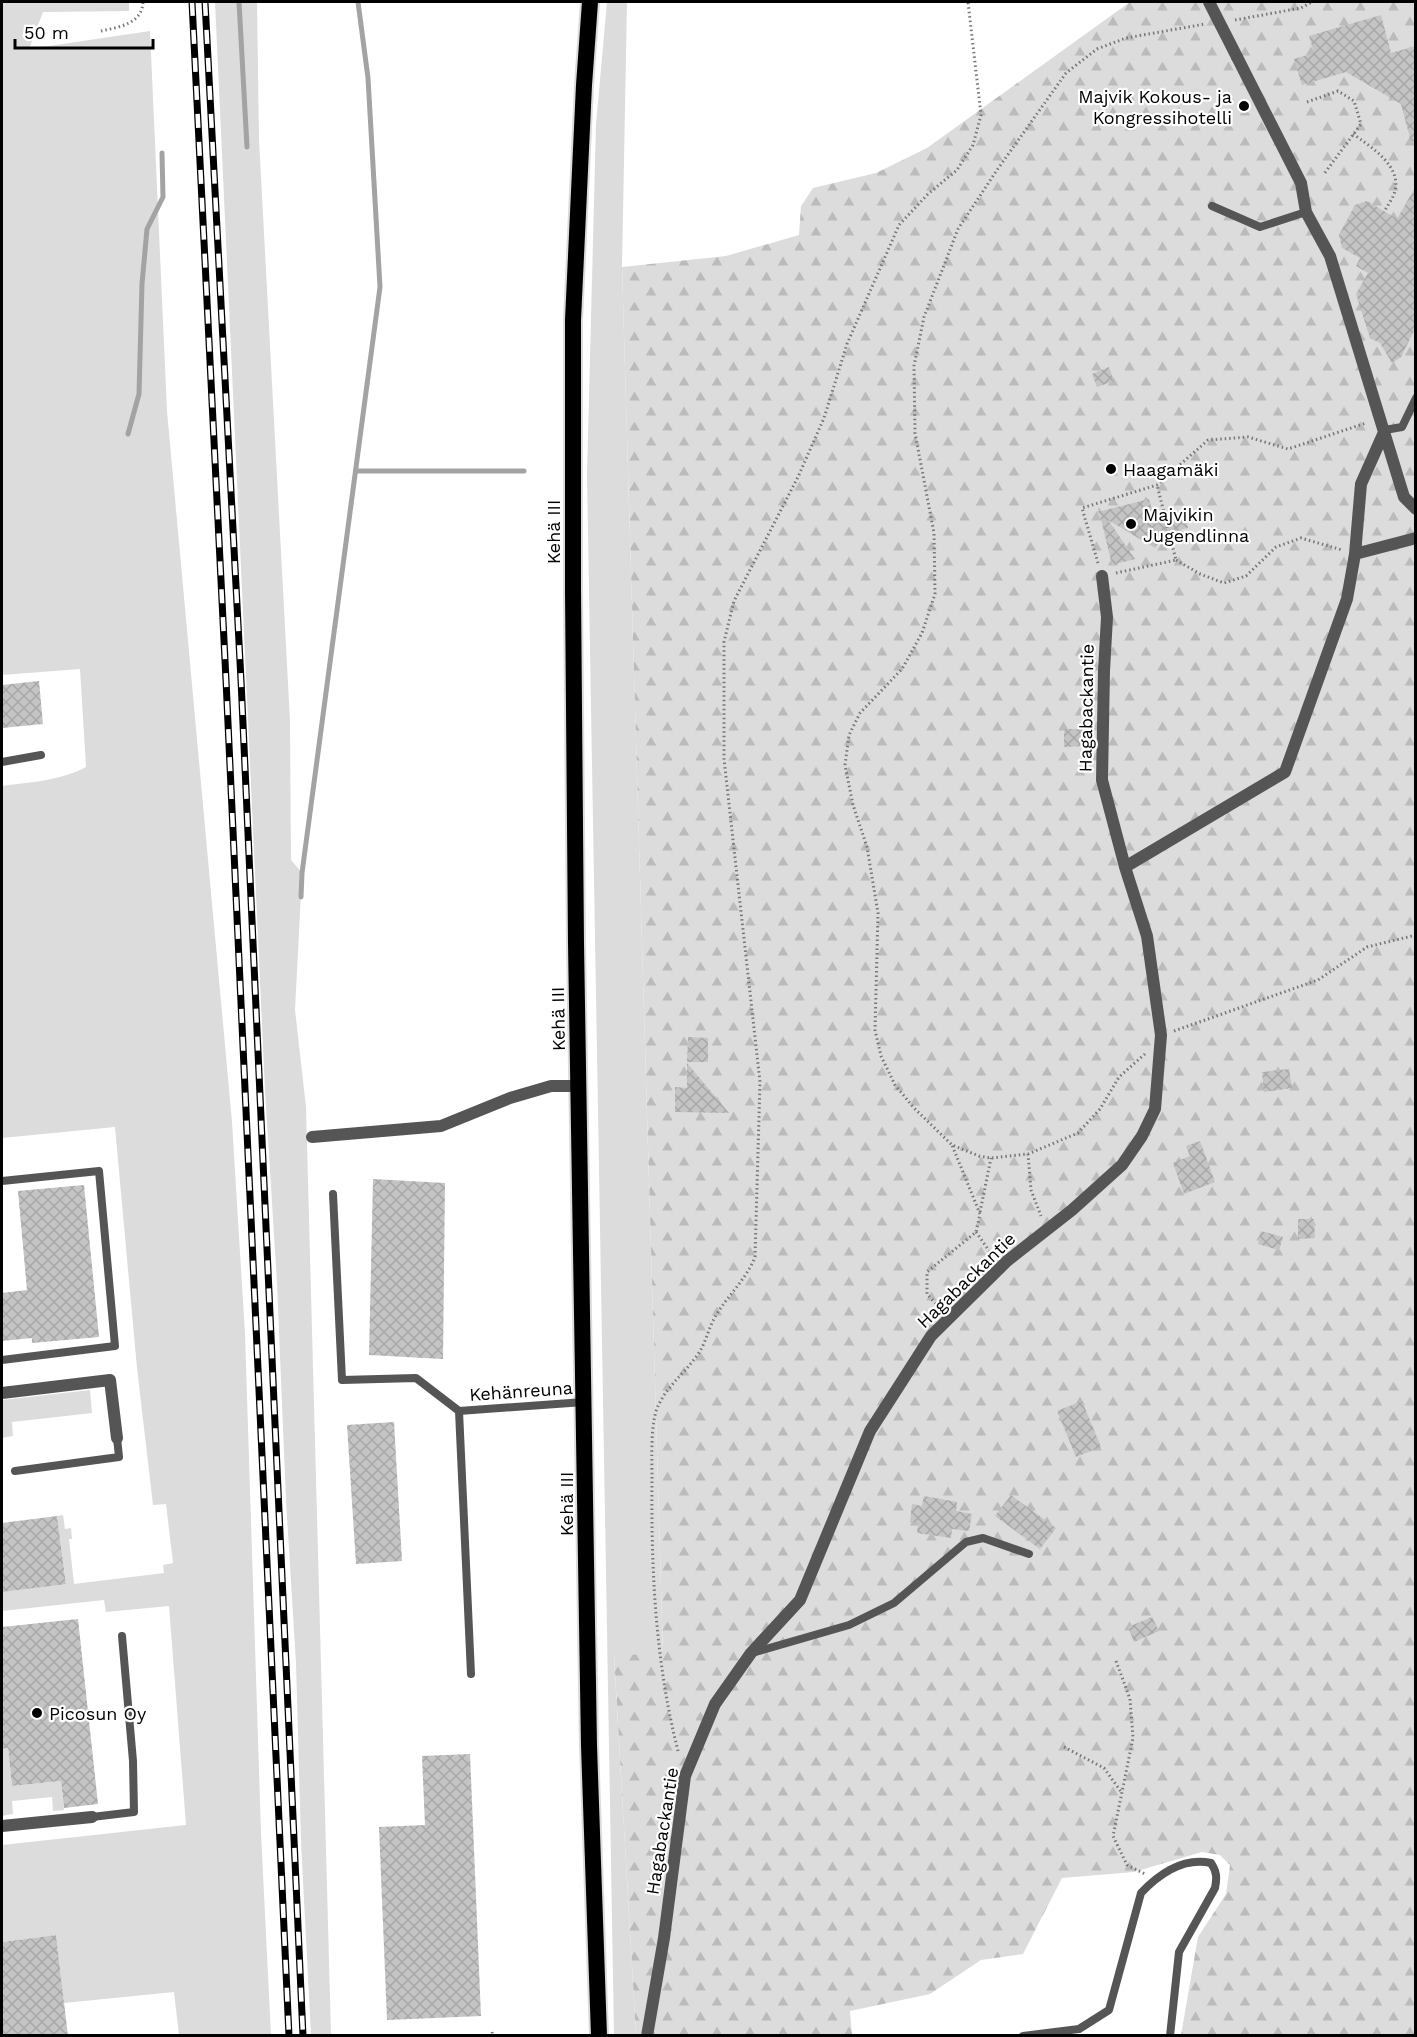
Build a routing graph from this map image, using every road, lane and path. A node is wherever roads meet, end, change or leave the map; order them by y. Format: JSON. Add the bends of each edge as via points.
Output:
{"nodes":[{"id":1,"x":143,"y":2,"type":"edge"},
{"id":2,"x":590,"y":2,"type":"edge"},
{"id":3,"x":968,"y":2,"type":"edge"},
{"id":4,"x":1209,"y":2,"type":"edge"},
{"id":5,"x":1312,"y":2,"type":"edge"},
{"id":6,"x":1230,"y":20,"type":"dead end"},
{"id":7,"x":1208,"y":24,"type":"dead end"},
{"id":8,"x":101,"y":31,"type":"dead end"},
{"id":9,"x":1307,"y":102,"type":"dead end"},
{"id":10,"x":1353,"y":134,"type":"junction"},
{"id":11,"x":1324,"y":174,"type":"dead end"},
{"id":12,"x":1212,"y":206,"type":"dead end"},
{"id":13,"x":1306,"y":212,"type":"junction"},
{"id":14,"x":1384,"y":212,"type":"dead end"},
{"id":15,"x":1416,"y":398,"type":"edge"},
{"id":16,"x":1383,"y":424,"type":"junction"},
{"id":17,"x":1156,"y":485,"type":"junction"},
{"id":18,"x":1416,"y":509,"type":"edge"},
{"id":19,"x":1416,"y":538,"type":"edge"},
{"id":20,"x":1355,"y":554,"type":"junction"},
{"id":21,"x":1176,"y":560,"type":"junction"},
{"id":22,"x":1102,"y":576,"type":"junction"},
{"id":23,"x":41,"y":754,"type":"dead end"},
{"id":24,"x":2,"y":762,"type":"edge"},
{"id":25,"x":1125,"y":867,"type":"junction"},
{"id":26,"x":1416,"y":935,"type":"edge"},
{"id":27,"x":1161,"y":1039,"type":"junction"},
{"id":28,"x":579,"y":1086,"type":"junction"},
{"id":29,"x":312,"y":1137,"type":"dead end"},
{"id":30,"x":952,"y":1144,"type":"junction"},
{"id":31,"x":1028,"y":1154,"type":"junction"},
{"id":32,"x":991,"y":1158,"type":"junction"},
{"id":33,"x":2,"y":1180,"type":"edge"},
{"id":34,"x":333,"y":1194,"type":"dead end"},
{"id":35,"x":980,"y":1214,"type":"junction"},
{"id":36,"x":1046,"y":1230,"type":"junction"},
{"id":37,"x":976,"y":1232,"type":"junction"},
{"id":38,"x":1007,"y":1261,"type":"junction"},
{"id":39,"x":950,"y":1317,"type":"junction"},
{"id":40,"x":2,"y":1360,"type":"edge"},
{"id":41,"x":2,"y":1393,"type":"edge"},
{"id":42,"x":585,"y":1402,"type":"junction"},
{"id":43,"x":459,"y":1411,"type":"junction"},
{"id":44,"x":117,"y":1438,"type":"joint"},
{"id":45,"x":15,"y":1471,"type":"dead end"},
{"id":46,"x":1029,"y":1554,"type":"dead end"},
{"id":47,"x":122,"y":1636,"type":"dead end"},
{"id":48,"x":751,"y":1653,"type":"junction"},
{"id":49,"x":1116,"y":1661,"type":"dead end"},
{"id":50,"x":471,"y":1674,"type":"dead end"},
{"id":51,"x":1064,"y":1747,"type":"dead end"},
{"id":52,"x":685,"y":1776,"type":"junction"},
{"id":53,"x":1122,"y":1793,"type":"junction"},
{"id":54,"x":92,"y":1817,"type":"joint"},
{"id":55,"x":2,"y":1826,"type":"edge"},
{"id":56,"x":1154,"y":1878,"type":"junction"},
{"id":57,"x":1050,"y":2034,"type":"edge"},
{"id":58,"x":599,"y":2036,"type":"edge"},
{"id":59,"x":647,"y":2036,"type":"edge"},
{"id":60,"x":1023,"y":2036,"type":"edge"},
{"id":61,"x":1170,"y":2036,"type":"edge"}],
"edges":[{"from":1,"to":8,"type":"path","via":[[143,9],[134,20]]},
{"from":2,"to":28,"type":"highway","name":"Kehä III","via":[[573,320]]},
{"from":3,"to":52,"type":"path","via":[[981,115],[973,145],[957,170],[900,225],[847,344],[824,418],[734,602],[724,642],[724,759],[760,1082],[755,1257],[749,1273],[713,1319],[700,1352],[669,1385],[657,1407],[654,1429],[651,1551],[663,1676]]},
{"from":4,"to":13,"type":"street","bridge":true,"via":[[1301,183]]},
{"from":5,"to":6,"type":"path","via":[[1301,9]]},
{"from":7,"to":30,"type":"path","via":[[1126,38],[1097,49],[1066,73],[958,229],[924,318],[914,366],[915,433],[934,532],[934,594],[922,633],[902,669],[861,713],[849,735],[845,765],[867,847],[878,913],[875,1030],[881,1056],[895,1085]]},
{"from":9,"to":10,"type":"path","via":[[1338,91],[1354,101],[1361,124]]},
{"from":10,"to":11,"type":"path"},
{"from":10,"to":14,"type":"path","via":[[1391,167],[1395,192]]},
{"from":12,"to":13,"type":"lane","via":[[1260,227]]},
{"from":13,"to":16,"type":"street","via":[[1330,256]]},
{"from":15,"to":16,"type":"lane","via":[[1402,427]]},
{"from":16,"to":17,"type":"path","via":[[1288,449],[1248,437],[1208,440]]},
{"from":16,"to":18,"type":"street","via":[[1404,497]]},
{"from":16,"to":20,"type":"street","via":[[1361,484]]},
{"from":17,"to":21,"type":"path"},
{"from":17,"to":22,"type":"path","via":[[1082,508]]},
{"from":19,"to":20,"type":"street"},
{"from":20,"to":21,"type":"path","via":[[1300,538],[1276,547],[1246,576],[1224,583]]},
{"from":20,"to":25,"type":"street","via":[[1347,599],[1285,772]]},
{"from":21,"to":22,"type":"path"},
{"from":22,"to":25,"type":"street","name":"Hagabackantie","via":[[1107,617],[1102,780]]},
{"from":23,"to":24,"type":"lane"},
{"from":25,"to":27,"type":"street","name":"Hagabackantie","via":[[1147,936]]},
{"from":26,"to":27,"type":"path","via":[[1367,947],[1318,980]]},
{"from":27,"to":31,"type":"path","via":[[1119,1077],[1100,1109],[1078,1133]]},
{"from":27,"to":36,"type":"street","name":"Hagabackantie","via":[[1155,1109],[1142,1136],[1122,1165]]},
{"from":28,"to":29,"type":"street","via":[[551,1086],[441,1125]]},
{"from":28,"to":42,"type":"highway","name":"Kehä III"},
{"from":30,"to":32,"type":"path"},
{"from":30,"to":35,"type":"path"},
{"from":31,"to":32,"type":"path"},
{"from":31,"to":36,"type":"path","via":[[1031,1190]]},
{"from":32,"to":35,"type":"path"},
{"from":33,"to":40,"type":"lane","via":[[99,1171],[115,1346]]},
{"from":34,"to":43,"type":"lane","via":[[342,1380],[416,1378]]},
{"from":35,"to":37,"type":"path"},
{"from":36,"to":38,"type":"street","name":"Hagabackantie"},
{"from":37,"to":38,"type":"path","via":[[993,1256]]},
{"from":37,"to":39,"type":"path","via":[[927,1272],[927,1294]]},
{"from":38,"to":39,"type":"street","name":"Hagabackantie"},
{"from":39,"to":48,"type":"street","name":"Hagabackantie","via":[[931,1336],[870,1431],[800,1599]]},
{"from":41,"to":44,"type":"street","via":[[110,1380]]},
{"from":42,"to":43,"type":"lane","name":"Kehänreuna"},
{"from":42,"to":58,"type":"highway","name":"Kehä III","via":[[589,1746]]},
{"from":43,"to":50,"type":"lane"},
{"from":44,"to":45,"type":"lane","via":[[119,1457]]},
{"from":46,"to":48,"type":"lane","via":[[983,1538],[966,1542],[894,1604],[849,1625]]},
{"from":47,"to":54,"type":"lane","via":[[134,1812]]},
{"from":48,"to":52,"type":"street","name":"Hagabackantie","via":[[715,1704]]},
{"from":49,"to":53,"type":"path","via":[[1130,1699],[1133,1738]]},
{"from":51,"to":53,"type":"path","via":[[1104,1768]]},
{"from":52,"to":59,"type":"street","name":"Hagabackantie"},
{"from":53,"to":56,"type":"path","via":[[1113,1836],[1127,1865]]},
{"from":54,"to":55,"type":"street"},
{"from":56,"to":57,"type":"lane","via":[[1141,1893],[1109,2010],[1079,2029]]},
{"from":56,"to":61,"type":"lane","via":[[1198,1860],[1211,1863],[1217,1877],[1215,1888],[1179,1952]]},
{"from":57,"to":60,"type":"lane"}]}
